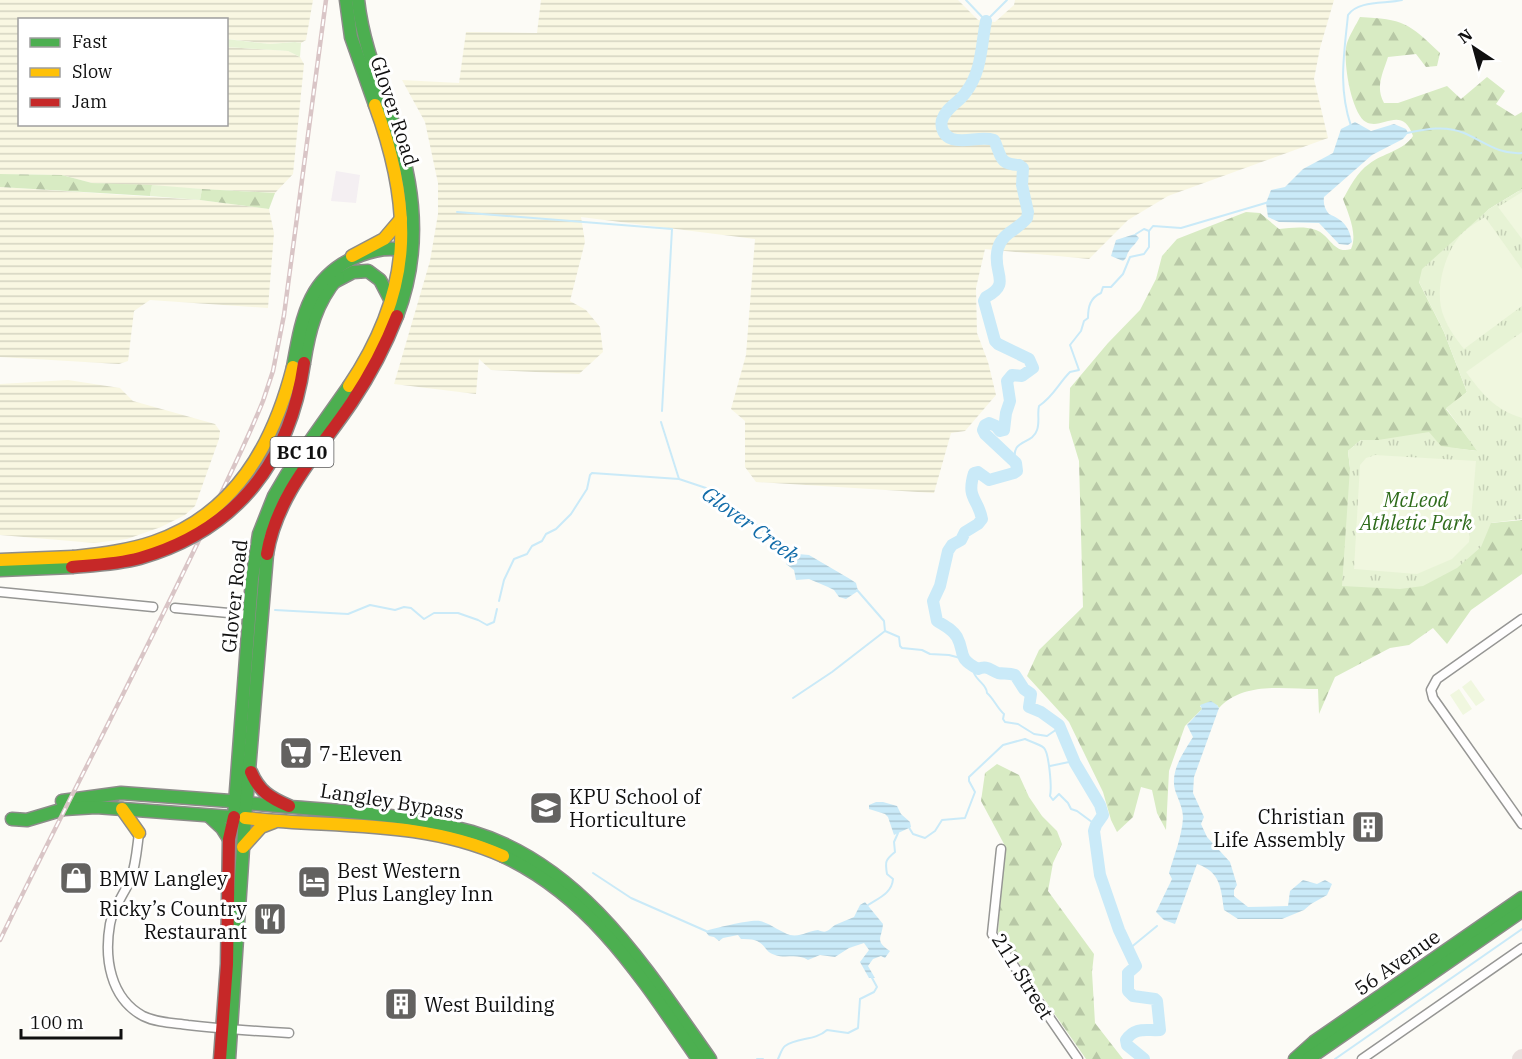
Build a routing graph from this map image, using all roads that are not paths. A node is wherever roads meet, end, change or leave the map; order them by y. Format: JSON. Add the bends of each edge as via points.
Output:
{"nodes":[{"id":1,"x":346,"y":0,"type":"edge"},
{"id":2,"x":358,"y":0,"type":"edge"},
{"id":3,"x":401,"y":219,"type":"junction"},
{"id":4,"x":404,"y":252,"type":"junction"},
{"id":5,"x":352,"y":256,"type":"junction"},
{"id":6,"x":332,"y":283,"type":"junction"},
{"id":7,"x":391,"y":301,"type":"junction"},
{"id":8,"x":298,"y":365,"type":"junction"},
{"id":9,"x":0,"y":560,"type":"edge"},
{"id":10,"x":72,"y":562,"type":"junction"},
{"id":11,"x":0,"y":570,"type":"edge"},
{"id":12,"x":0,"y":592,"type":"edge"},
{"id":13,"x":153,"y":607,"type":"dead end"},
{"id":14,"x":174,"y":608,"type":"dead end"},
{"id":15,"x":250,"y":615,"type":"junction"},
{"id":16,"x":1522,"y":619,"type":"edge"},
{"id":17,"x":244,"y":769,"type":"junction"},
{"id":18,"x":202,"y":800,"type":"junction"},
{"id":19,"x":241,"y":802,"type":"junction"},
{"id":20,"x":289,"y":806,"type":"junction"},
{"id":21,"x":122,"y":809,"type":"junction"},
{"id":22,"x":158,"y":813,"type":"junction"},
{"id":23,"x":209,"y":816,"type":"junction"},
{"id":24,"x":240,"y":818,"type":"junction"},
{"id":25,"x":12,"y":819,"type":"junction"},
{"id":26,"x":278,"y":821,"type":"junction"},
{"id":27,"x":1522,"y":824,"type":"edge"},
{"id":28,"x":0,"y":825,"type":"edge"},
{"id":29,"x":140,"y":833,"type":"junction"},
{"id":30,"x":230,"y":839,"type":"junction"},
{"id":31,"x":243,"y":847,"type":"junction"},
{"id":32,"x":1001,"y":849,"type":"dead end"},
{"id":33,"x":1522,"y":898,"type":"edge"},
{"id":34,"x":1522,"y":911,"type":"edge"},
{"id":35,"x":1522,"y":948,"type":"edge"},
{"id":36,"x":1380,"y":1003,"type":"junction"},
{"id":37,"x":227,"y":1028,"type":"junction"},
{"id":38,"x":289,"y":1033,"type":"dead end"},
{"id":39,"x":220,"y":1059,"type":"edge"},
{"id":40,"x":229,"y":1059,"type":"edge"},
{"id":41,"x":698,"y":1059,"type":"edge"},
{"id":42,"x":710,"y":1059,"type":"edge"},
{"id":43,"x":1078,"y":1059,"type":"edge"},
{"id":44,"x":1296,"y":1059,"type":"edge"},
{"id":45,"x":1308,"y":1059,"type":"edge"},
{"id":46,"x":1362,"y":1059,"type":"edge"}],
"edges":[{"from":1,"to":3,"type":"main road","name":"Glover Road","number":"BC 10","via":[[356,51],[388,139]]},
{"from":2,"to":4,"type":"main road","name":"Glover Road","number":"BC 10","via":[[366,48],[401,147],[411,200],[413,236]]},
{"from":3,"to":4,"type":"main road","name":"Glover Road","number":"BC 10"},
{"from":3,"to":5,"type":"main road","via":[[384,239]]},
{"from":4,"to":5,"type":"main road","via":[[384,249]]},
{"from":4,"to":6,"type":"main road","via":[[359,261]]},
{"from":4,"to":7,"type":"main road","name":"Glover Road","number":"BC 10"},
{"from":4,"to":17,"type":"main road","name":"Glover Road","number":"BC 10","via":[[407,283],[384,351],[361,390],[304,467],[275,523],[265,573]]},
{"from":5,"to":8,"type":"main road","via":[[326,276],[305,305],[299,327]]},
{"from":6,"to":7,"type":"main road","via":[[348,273],[367,270],[380,278]]},
{"from":6,"to":8,"type":"main road","via":[[313,314]]},
{"from":7,"to":15,"type":"main road","name":"Glover Road","number":"BC 10","via":[[374,346],[273,498],[257,544]]},
{"from":8,"to":10,"type":"main road","bridge":true,"via":[[297,403],[288,431],[267,469],[240,501],[174,547],[112,564]]},
{"from":9,"to":10,"type":"main road"},
{"from":10,"to":11,"type":"main road"},
{"from":12,"to":13,"type":"street"},
{"from":14,"to":15,"type":"street"},
{"from":15,"to":17,"type":"main road","name":"Glover Road","number":"BC 10"},
{"from":16,"to":27,"type":"street","via":[[1431,686],[1433,698]]},
{"from":17,"to":18,"type":"main road","via":[[225,790]]},
{"from":17,"to":19,"type":"main road","name":"Glover Road","number":"BC 10"},
{"from":17,"to":20,"type":"main road","via":[[259,791]]},
{"from":18,"to":19,"type":"main road","name":"Langley Bypass"},
{"from":18,"to":25,"type":"main road","name":"Langley Bypass","via":[[121,793],[98,795],[27,809]]},
{"from":19,"to":20,"type":"main road","name":"Langley Bypass"},
{"from":19,"to":24,"type":"main road","name":"Glover Road","number":"BC 10"},
{"from":20,"to":42,"type":"main road","name":"Langley Bypass","via":[[382,815],[462,830],[505,844],[549,868],[618,932]]},
{"from":21,"to":22,"type":"main road","name":"Langley Bypass"},
{"from":21,"to":25,"type":"main road","name":"Langley Bypass","via":[[72,808]]},
{"from":21,"to":29,"type":"main road"},
{"from":22,"to":23,"type":"main road","name":"Langley Bypass"},
{"from":22,"to":29,"type":"main road"},
{"from":23,"to":24,"type":"main road","name":"Langley Bypass"},
{"from":23,"to":30,"type":"main road"},
{"from":24,"to":26,"type":"main road","name":"Langley Bypass"},
{"from":24,"to":30,"type":"main road","name":"Glover Road"},
{"from":24,"to":31,"type":"main road","name":"Glover Road"},
{"from":25,"to":28,"type":"main road","name":"Langley Bypass"},
{"from":26,"to":31,"type":"main road","via":[[261,827]]},
{"from":26,"to":41,"type":"main road","name":"Langley Bypass","via":[[418,831],[501,854],[556,887],[597,923]]},
{"from":29,"to":37,"type":"street","via":[[131,879],[110,920],[107,959],[116,987],[133,1009],[153,1020]]},
{"from":30,"to":37,"type":"main road","name":"Glover Road"},
{"from":31,"to":37,"type":"main road","name":"Glover Road"},
{"from":32,"to":43,"type":"street","name":"211 Street","via":[[992,934]]},
{"from":33,"to":36,"type":"main road","name":"56 Avenue"},
{"from":34,"to":36,"type":"main road","name":"56 Avenue"},
{"from":35,"to":46,"type":"street"},
{"from":36,"to":44,"type":"main road","name":"56 Avenue","via":[[1314,1042]]},
{"from":36,"to":45,"type":"main road","name":"56 Avenue"},
{"from":37,"to":38,"type":"street"},
{"from":37,"to":39,"type":"main road","name":"Glover Road"},
{"from":37,"to":40,"type":"main road","name":"Glover Road"}]}
